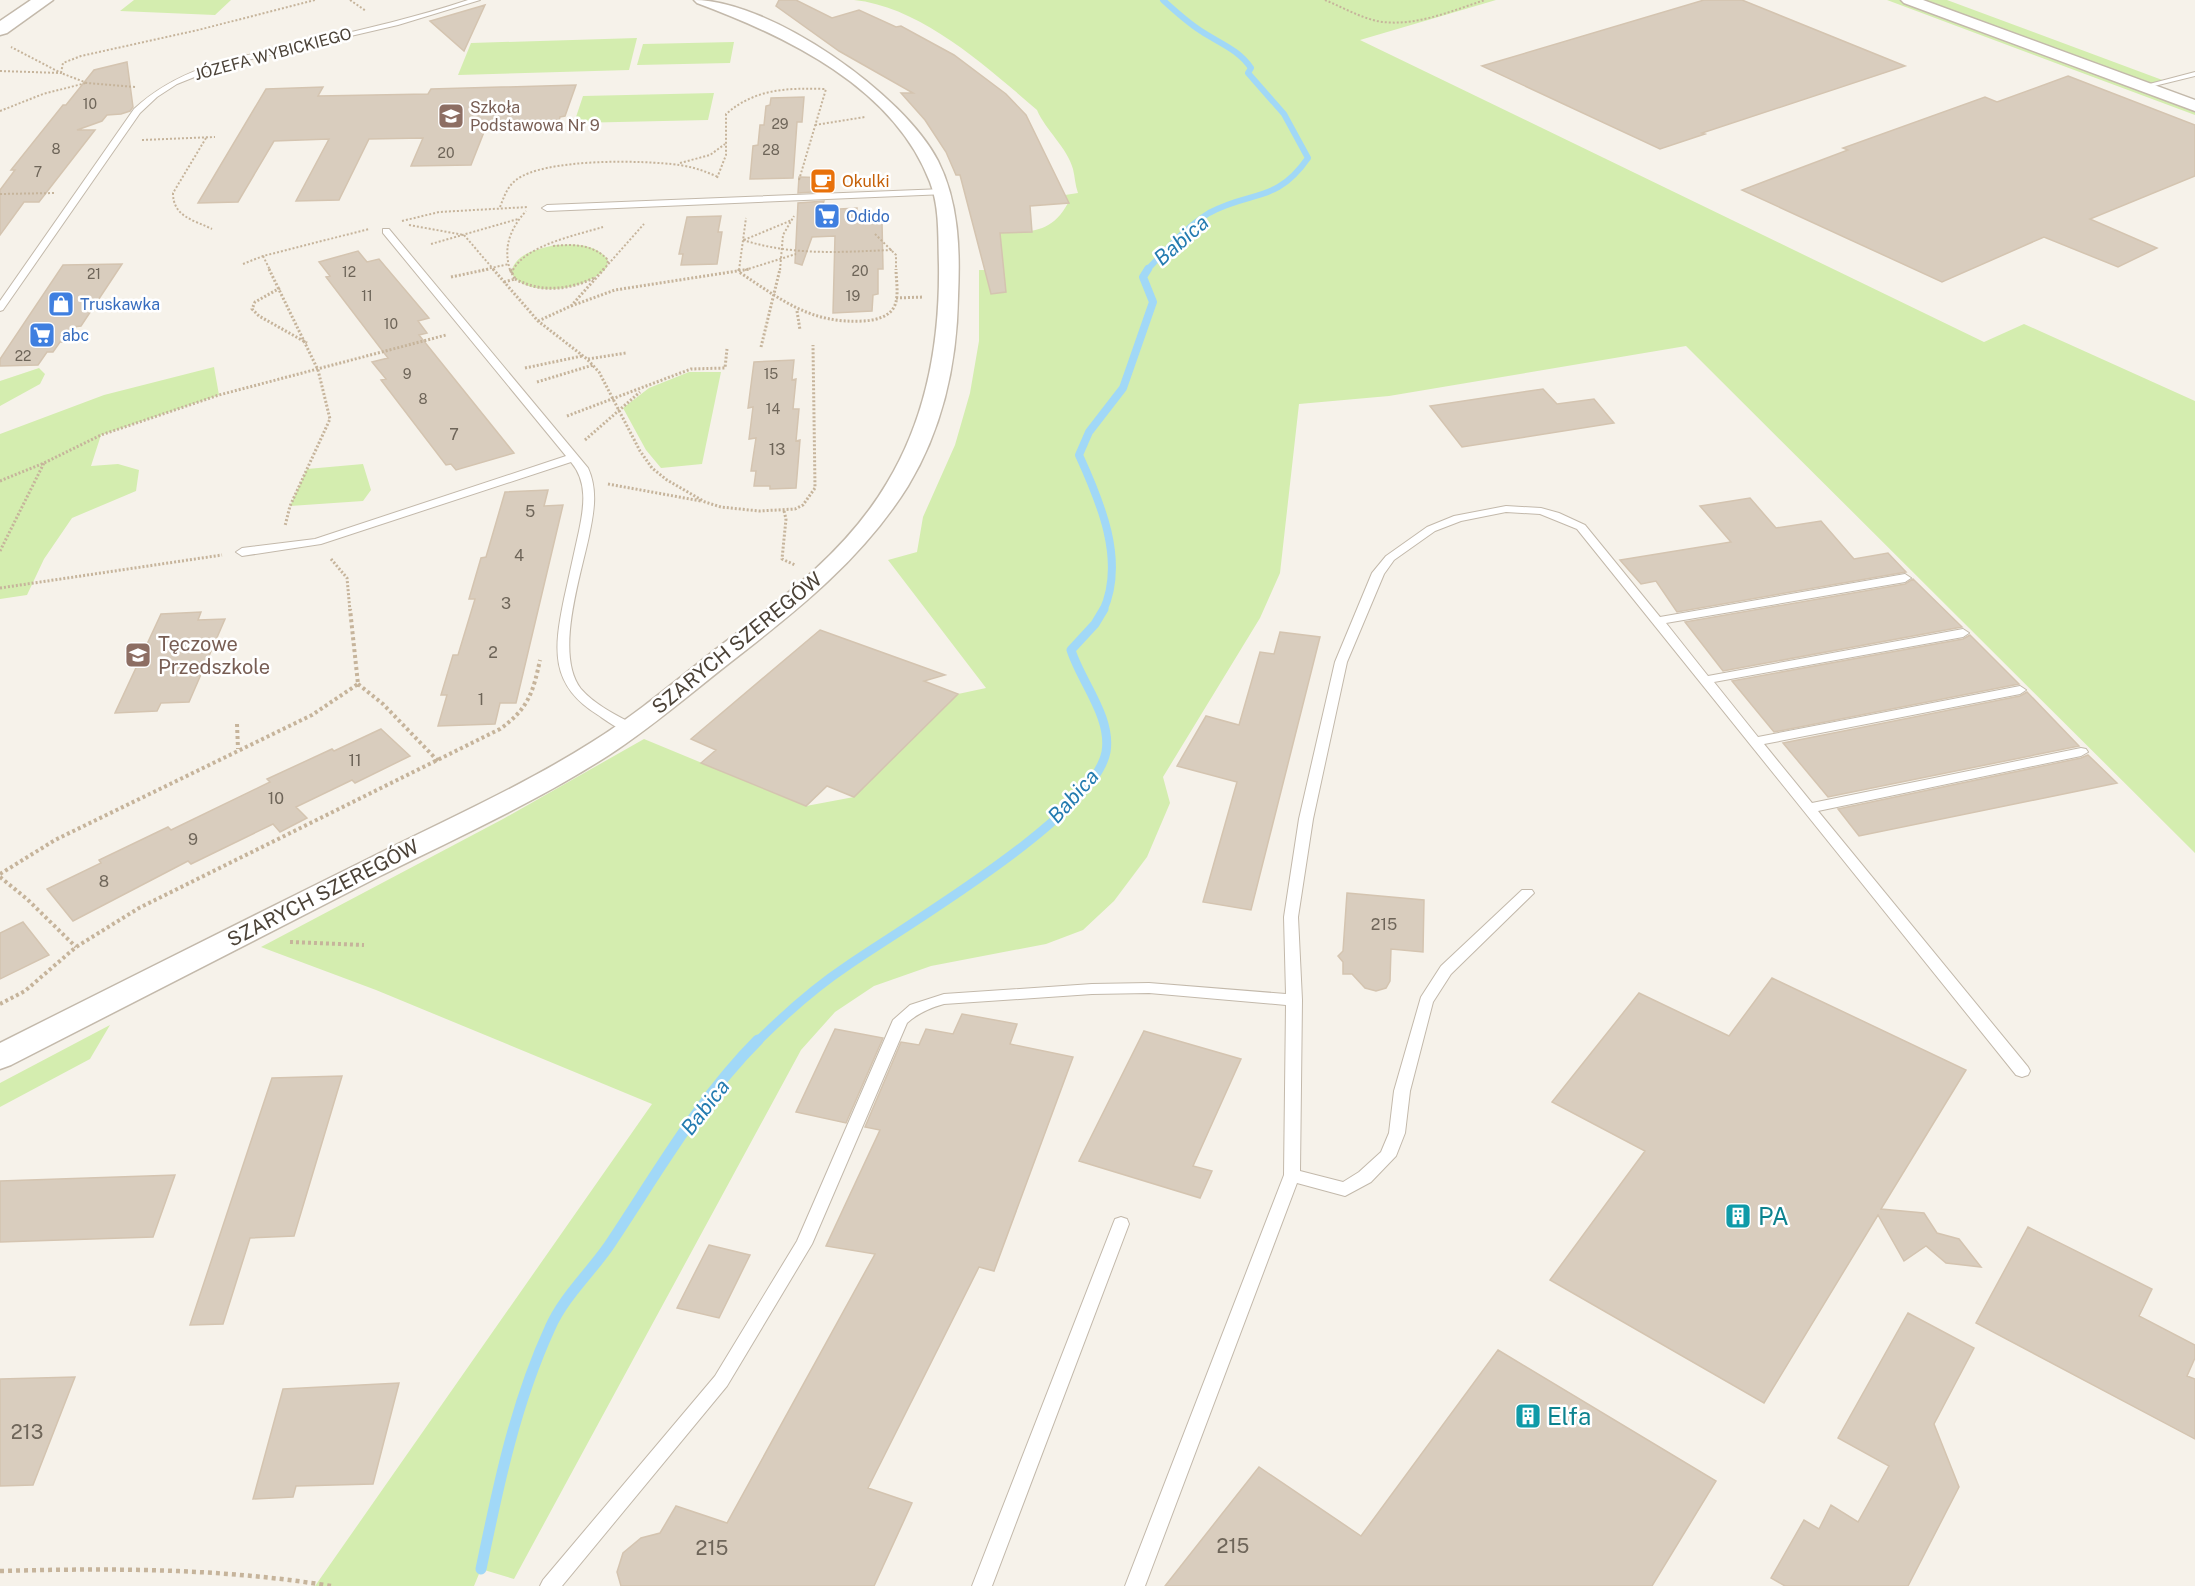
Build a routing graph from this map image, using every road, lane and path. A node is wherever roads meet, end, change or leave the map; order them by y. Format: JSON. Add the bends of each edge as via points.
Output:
{"nodes":[{"id":1,"x":44,"y":0,"type":"edge"},
{"id":2,"x":315,"y":0,"type":"edge"},
{"id":3,"x":476,"y":0,"type":"edge"},
{"id":4,"x":702,"y":0,"type":"edge"},
{"id":5,"x":1325,"y":0,"type":"edge"},
{"id":6,"x":1485,"y":0,"type":"edge"},
{"id":7,"x":1909,"y":0,"type":"edge"},
{"id":8,"x":3,"y":37,"type":"edge"},
{"id":9,"x":0,"y":70,"type":"edge"},
{"id":10,"x":61,"y":73,"type":"junction"},
{"id":11,"x":2195,"y":74,"type":"edge"},
{"id":12,"x":87,"y":83,"type":"junction"},
{"id":13,"x":2142,"y":87,"type":"junction"},
{"id":14,"x":145,"y":88,"type":"dead end"},
{"id":15,"x":2195,"y":106,"type":"edge"},
{"id":16,"x":1,"y":111,"type":"edge"},
{"id":17,"x":867,"y":116,"type":"dead end"},
{"id":18,"x":815,"y":124,"type":"junction"},
{"id":19,"x":216,"y":137,"type":"dead end"},
{"id":20,"x":206,"y":138,"type":"junction"},
{"id":21,"x":168,"y":139,"type":"dead end"},
{"id":22,"x":726,"y":144,"type":"junction"},
{"id":23,"x":674,"y":164,"type":"junction"},
{"id":24,"x":718,"y":177,"type":"junction"},
{"id":25,"x":943,"y":192,"type":"junction"},
{"id":26,"x":0,"y":194,"type":"edge"},
{"id":27,"x":795,"y":198,"type":"junction"},
{"id":28,"x":748,"y":200,"type":"junction"},
{"id":29,"x":51,"y":201,"type":"dead end"},
{"id":30,"x":690,"y":202,"type":"junction"},
{"id":31,"x":500,"y":207,"type":"dead end"},
{"id":32,"x":531,"y":207,"type":"dead end"},
{"id":33,"x":547,"y":208,"type":"dead end"},
{"id":34,"x":518,"y":219,"type":"junction"},
{"id":35,"x":792,"y":219,"type":"junction"},
{"id":36,"x":639,"y":220,"type":"dead end"},
{"id":37,"x":397,"y":222,"type":"dead end"},
{"id":38,"x":612,"y":224,"type":"dead end"},
{"id":39,"x":212,"y":229,"type":"dead end"},
{"id":40,"x":386,"y":231,"type":"dead end"},
{"id":41,"x":875,"y":234,"type":"dead end"},
{"id":42,"x":464,"y":235,"type":"junction"},
{"id":43,"x":743,"y":240,"type":"junction"},
{"id":44,"x":431,"y":244,"type":"dead end"},
{"id":45,"x":541,"y":248,"type":"junction"},
{"id":46,"x":892,"y":250,"type":"junction"},
{"id":47,"x":780,"y":252,"type":"junction"},
{"id":48,"x":796,"y":254,"type":"junction"},
{"id":49,"x":779,"y":259,"type":"junction"},
{"id":50,"x":243,"y":264,"type":"dead end"},
{"id":51,"x":509,"y":264,"type":"junction"},
{"id":52,"x":607,"y":267,"type":"junction"},
{"id":53,"x":491,"y":268,"type":"junction"},
{"id":54,"x":739,"y":272,"type":"junction"},
{"id":55,"x":511,"y":273,"type":"junction"},
{"id":56,"x":602,"y":274,"type":"junction"},
{"id":57,"x":515,"y":279,"type":"junction"},
{"id":58,"x":504,"y":282,"type":"junction"},
{"id":59,"x":429,"y":283,"type":"junction"},
{"id":60,"x":280,"y":288,"type":"junction"},
{"id":61,"x":773,"y":295,"type":"junction"},
{"id":62,"x":928,"y":297,"type":"dead end"},
{"id":63,"x":896,"y":298,"type":"junction"},
{"id":64,"x":570,"y":306,"type":"junction"},
{"id":65,"x":0,"y":308,"type":"edge"},
{"id":66,"x":796,"y":310,"type":"junction"},
{"id":67,"x":538,"y":321,"type":"junction"},
{"id":68,"x":800,"y":330,"type":"dead end"},
{"id":69,"x":453,"y":333,"type":"dead end"},
{"id":70,"x":307,"y":344,"type":"junction"},
{"id":71,"x":813,"y":345,"type":"dead end"},
{"id":72,"x":761,"y":347,"type":"dead end"},
{"id":73,"x":727,"y":349,"type":"dead end"},
{"id":74,"x":626,"y":353,"type":"dead end"},
{"id":75,"x":583,"y":356,"type":"junction"},
{"id":76,"x":587,"y":360,"type":"junction"},
{"id":77,"x":593,"y":365,"type":"junction"},
{"id":78,"x":318,"y":370,"type":"junction"},
{"id":79,"x":505,"y":374,"type":"junction"},
{"id":80,"x":517,"y":388,"type":"junction"},
{"id":81,"x":644,"y":389,"type":"junction"},
{"id":82,"x":615,"y":400,"type":"junction"},
{"id":83,"x":620,"y":409,"type":"junction"},
{"id":84,"x":547,"y":423,"type":"junction"},
{"id":85,"x":572,"y":455,"type":"junction"},
{"id":86,"x":44,"y":463,"type":"junction"},
{"id":87,"x":0,"y":481,"type":"edge"},
{"id":88,"x":588,"y":481,"type":"junction"},
{"id":89,"x":705,"y":502,"type":"junction"},
{"id":90,"x":783,"y":511,"type":"junction"},
{"id":91,"x":317,"y":542,"type":"junction"},
{"id":92,"x":280,"y":548,"type":"junction"},
{"id":93,"x":0,"y":551,"type":"edge"},
{"id":94,"x":242,"y":552,"type":"joint"},
{"id":95,"x":803,"y":569,"type":"dead end"},
{"id":96,"x":1905,"y":578,"type":"dead end"},
{"id":97,"x":0,"y":588,"type":"edge"},
{"id":98,"x":1657,"y":621,"type":"junction"},
{"id":99,"x":1963,"y":633,"type":"dead end"},
{"id":100,"x":542,"y":652,"type":"dead end"},
{"id":101,"x":1705,"y":680,"type":"junction"},
{"id":102,"x":358,"y":684,"type":"junction"},
{"id":103,"x":2020,"y":690,"type":"dead end"},
{"id":104,"x":237,"y":724,"type":"dead end"},
{"id":105,"x":630,"y":728,"type":"junction"},
{"id":106,"x":1754,"y":742,"type":"junction"},
{"id":107,"x":238,"y":749,"type":"junction"},
{"id":108,"x":2081,"y":752,"type":"dead end"},
{"id":109,"x":438,"y":761,"type":"junction"},
{"id":110,"x":1809,"y":808,"type":"junction"},
{"id":111,"x":0,"y":876,"type":"edge"},
{"id":112,"x":1527,"y":893,"type":"dead end"},
{"id":113,"x":283,"y":941,"type":"dead end"},
{"id":114,"x":364,"y":945,"type":"dead end"},
{"id":115,"x":76,"y":947,"type":"junction"},
{"id":116,"x":1294,"y":1000,"type":"junction"},
{"id":117,"x":0,"y":1004,"type":"edge"},
{"id":118,"x":0,"y":1057,"type":"edge"},
{"id":119,"x":2022,"y":1071,"type":"dead end"},
{"id":120,"x":1292,"y":1175,"type":"junction"},
{"id":121,"x":1121,"y":1224,"type":"dead end"},
{"id":122,"x":0,"y":1570,"type":"edge"},
{"id":123,"x":332,"y":1586,"type":"edge"},
{"id":124,"x":550,"y":1586,"type":"edge"},
{"id":125,"x":982,"y":1586,"type":"edge"},
{"id":126,"x":1135,"y":1586,"type":"edge"}],
"edges":[{"from":1,"to":8,"type":"street"},
{"from":2,"to":10,"type":"path","via":[[81,56],[63,63]]},
{"from":3,"to":65,"type":"lane","name":"JÓZEFA WYBICKIEGO","via":[[221,65],[159,92],[137,111]]},
{"from":4,"to":25,"type":"street","name":"SZARYCH SZEREGÓW","via":[[761,23],[873,92],[917,141],[938,175]]},
{"from":5,"to":6,"type":"path","via":[[1376,21],[1391,22]]},
{"from":7,"to":13,"type":"street"},
{"from":8,"to":10,"type":"path"},
{"from":9,"to":10,"type":"path"},
{"from":10,"to":12,"type":"path"},
{"from":11,"to":13,"type":"lane"},
{"from":12,"to":14,"type":"path"},
{"from":12,"to":16,"type":"path","via":[[43,94]]},
{"from":13,"to":15,"type":"street"},
{"from":17,"to":18,"type":"path"},
{"from":18,"to":22,"type":"path","via":[[826,88],[779,88],[755,93],[726,114]]},
{"from":18,"to":27,"type":"path"},
{"from":19,"to":20,"type":"path"},
{"from":20,"to":21,"type":"path"},
{"from":20,"to":39,"type":"path","via":[[173,192],[172,201],[179,214]]},
{"from":22,"to":23,"type":"path","via":[[705,157]]},
{"from":22,"to":24,"type":"path"},
{"from":23,"to":24,"type":"path","via":[[700,168]]},
{"from":23,"to":31,"type":"path","via":[[558,165],[519,178],[507,189]]},
{"from":24,"to":30,"type":"path"},
{"from":25,"to":27,"type":"lane"},
{"from":25,"to":105,"type":"street","name":"SZARYCH SZEREGÓW","via":[[950,274],[947,347],[926,427],[901,477],[877,516],[814,584]]},
{"from":26,"to":29,"type":"path","via":[[57,193]]},
{"from":27,"to":28,"type":"lane"},
{"from":27,"to":35,"type":"path"},
{"from":28,"to":30,"type":"lane"},
{"from":28,"to":43,"type":"path"},
{"from":30,"to":33,"type":"lane"},
{"from":32,"to":34,"type":"path"},
{"from":34,"to":42,"type":"path"},
{"from":34,"to":51,"type":"path","via":[[508,237]]},
{"from":35,"to":43,"type":"path"},
{"from":35,"to":47,"type":"path"},
{"from":36,"to":52,"type":"path","via":[[648,219]]},
{"from":37,"to":42,"type":"path"},
{"from":38,"to":45,"type":"path"},
{"from":40,"to":59,"type":"lane"},
{"from":41,"to":46,"type":"path"},
{"from":42,"to":44,"type":"path"},
{"from":42,"to":53,"type":"path"},
{"from":43,"to":47,"type":"path"},
{"from":43,"to":54,"type":"path"},
{"from":45,"to":52,"type":"path","via":[[584,246],[603,254],[608,260]]},
{"from":45,"to":55,"type":"path","via":[[518,259]]},
{"from":46,"to":48,"type":"path"},
{"from":46,"to":63,"type":"path","via":[[896,255]]},
{"from":47,"to":48,"type":"path"},
{"from":47,"to":49,"type":"path"},
{"from":48,"to":49,"type":"path"},
{"from":49,"to":54,"type":"path"},
{"from":49,"to":61,"type":"path"},
{"from":50,"to":60,"type":"path","via":[[263,256]]},
{"from":51,"to":53,"type":"path"},
{"from":51,"to":55,"type":"path"},
{"from":52,"to":56,"type":"path"},
{"from":53,"to":58,"type":"path"},
{"from":53,"to":59,"type":"path"},
{"from":54,"to":61,"type":"path"},
{"from":54,"to":64,"type":"path","via":[[615,290]]},
{"from":55,"to":57,"type":"path"},
{"from":56,"to":57,"type":"path","via":[[564,288],[535,288]]},
{"from":56,"to":64,"type":"path"},
{"from":57,"to":58,"type":"path"},
{"from":58,"to":67,"type":"path"},
{"from":59,"to":79,"type":"lane"},
{"from":60,"to":70,"type":"path"},
{"from":60,"to":70,"type":"path","via":[[255,302],[252,309]]},
{"from":61,"to":66,"type":"path"},
{"from":61,"to":72,"type":"path"},
{"from":62,"to":63,"type":"path"},
{"from":63,"to":66,"type":"path","via":[[890,314],[865,321],[821,320]]},
{"from":64,"to":67,"type":"path"},
{"from":66,"to":68,"type":"path"},
{"from":67,"to":75,"type":"path"},
{"from":69,"to":78,"type":"path"},
{"from":70,"to":78,"type":"path"},
{"from":71,"to":90,"type":"path","via":[[815,488],[803,505]]},
{"from":73,"to":81,"type":"path","via":[[724,368],[691,369]]},
{"from":74,"to":76,"type":"path"},
{"from":75,"to":76,"type":"path"},
{"from":75,"to":79,"type":"path"},
{"from":76,"to":77,"type":"path"},
{"from":77,"to":80,"type":"path"},
{"from":77,"to":82,"type":"path"},
{"from":78,"to":86,"type":"path","via":[[219,395],[101,435]]},
{"from":78,"to":92,"type":"path","via":[[330,419],[290,506]]},
{"from":79,"to":80,"type":"lane"},
{"from":80,"to":84,"type":"lane"},
{"from":81,"to":82,"type":"path"},
{"from":81,"to":83,"type":"path"},
{"from":82,"to":83,"type":"path"},
{"from":82,"to":84,"type":"path"},
{"from":83,"to":85,"type":"path"},
{"from":83,"to":89,"type":"path","via":[[652,468]]},
{"from":84,"to":85,"type":"lane"},
{"from":85,"to":88,"type":"lane"},
{"from":85,"to":91,"type":"lane"},
{"from":86,"to":87,"type":"path"},
{"from":86,"to":93,"type":"path"},
{"from":88,"to":89,"type":"path"},
{"from":88,"to":105,"type":"lane","via":[[589,510],[561,651],[571,684],[582,699]]},
{"from":89,"to":90,"type":"path","via":[[740,510]]},
{"from":90,"to":95,"type":"path","via":[[786,519],[782,559]]},
{"from":91,"to":92,"type":"lane"},
{"from":91,"to":102,"type":"path","via":[[347,578]]},
{"from":92,"to":94,"type":"lane"},
{"from":94,"to":97,"type":"path"},
{"from":96,"to":98,"type":"lane"},
{"from":98,"to":101,"type":"lane"},
{"from":98,"to":116,"type":"lane","via":[[1581,527],[1541,511],[1506,509],[1458,518],[1431,529],[1390,558],[1378,573],[1341,662],[1308,808],[1291,917]]},
{"from":99,"to":101,"type":"lane"},
{"from":100,"to":109,"type":"path","via":[[532,696],[519,716],[486,738]]},
{"from":101,"to":106,"type":"lane"},
{"from":102,"to":107,"type":"path","via":[[312,715]]},
{"from":102,"to":109,"type":"path"},
{"from":103,"to":106,"type":"lane"},
{"from":104,"to":107,"type":"path"},
{"from":105,"to":118,"type":"street","name":"SZARYCH SZEREGÓW","via":[[586,757],[498,804]]},
{"from":106,"to":110,"type":"lane"},
{"from":107,"to":111,"type":"path","via":[[55,840]]},
{"from":108,"to":110,"type":"lane"},
{"from":109,"to":115,"type":"path","via":[[139,908]]},
{"from":110,"to":119,"type":"lane"},
{"from":111,"to":115,"type":"path"},
{"from":112,"to":120,"type":"lane","via":[[1446,970],[1426,1001],[1402,1090],[1397,1133],[1388,1156],[1345,1189]]},
{"from":113,"to":114,"type":"path"},
{"from":115,"to":117,"type":"path","via":[[25,991]]},
{"from":116,"to":120,"type":"lane"},
{"from":116,"to":124,"type":"lane","via":[[1149,988],[1092,989],[944,999],[911,1010],[901,1020],[804,1244],[721,1381]]},
{"from":120,"to":126,"type":"lane"},
{"from":121,"to":125,"type":"lane"},
{"from":122,"to":123,"type":"path","via":[[159,1570],[237,1574]]}]}
